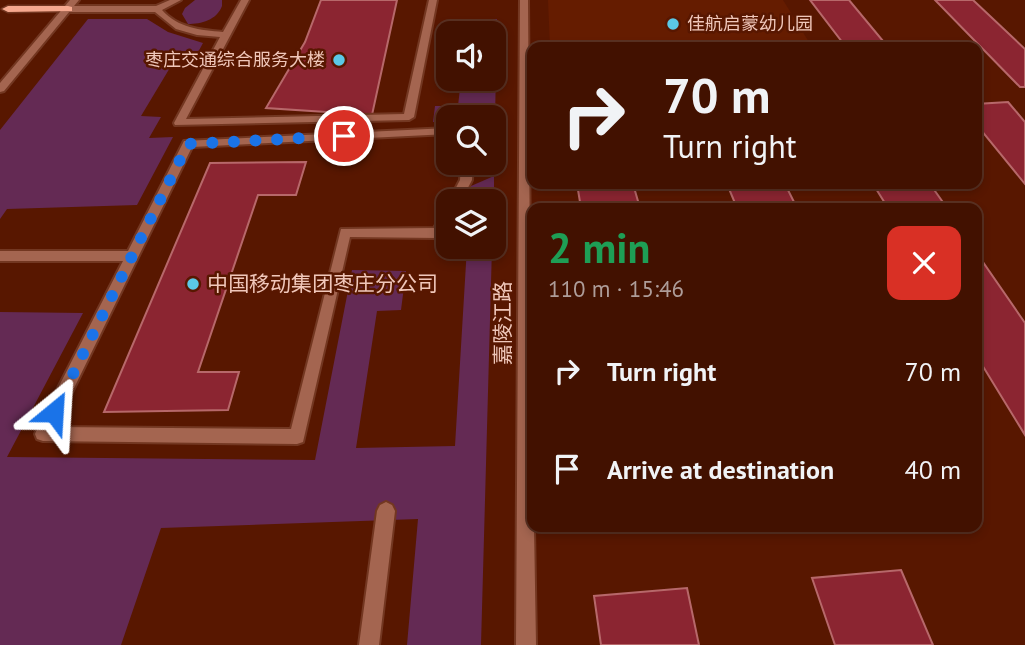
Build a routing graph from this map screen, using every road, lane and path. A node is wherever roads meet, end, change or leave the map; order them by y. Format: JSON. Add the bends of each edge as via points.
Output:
{"nodes":[{"id":1,"x":17,"y":0,"type":"edge"},
{"id":2,"x":177,"y":0,"type":"edge"},
{"id":3,"x":245,"y":0,"type":"edge"},
{"id":4,"x":433,"y":0,"type":"edge"},
{"id":5,"x":524,"y":0,"type":"edge"},
{"id":6,"x":71,"y":5,"type":"edge"},
{"id":7,"x":157,"y":9,"type":"junction"},
{"id":8,"x":4,"y":14,"type":"edge"},
{"id":9,"x":226,"y":35,"type":"junction"},
{"id":10,"x":0,"y":89,"type":"edge"},
{"id":11,"x":436,"y":132,"type":"edge"},
{"id":12,"x":436,"y":233,"type":"edge"},
{"id":13,"x":0,"y":256,"type":"edge"},
{"id":14,"x":132,"y":256,"type":"junction"},
{"id":15,"x":386,"y":511,"type":"dead end"},
{"id":16,"x":369,"y":645,"type":"edge"},
{"id":17,"x":526,"y":645,"type":"edge"}],
"edges":[{"from":1,"to":8,"type":"main road"},
{"from":2,"to":7,"type":"street"},
{"from":3,"to":9,"type":"street"},
{"from":4,"to":9,"type":"street","via":[[410,117],[179,123]]},
{"from":5,"to":17,"type":"street","name":"嘉陵江路"},
{"from":6,"to":7,"type":"street"},
{"from":6,"to":8,"type":"main road"},
{"from":6,"to":10,"type":"street"},
{"from":7,"to":9,"type":"street","via":[[179,28]]},
{"from":11,"to":14,"type":"street","via":[[188,144]]},
{"from":12,"to":14,"type":"street","via":[[345,232],[297,437],[43,434]]},
{"from":13,"to":14,"type":"street"},
{"from":15,"to":16,"type":"street"}]}
